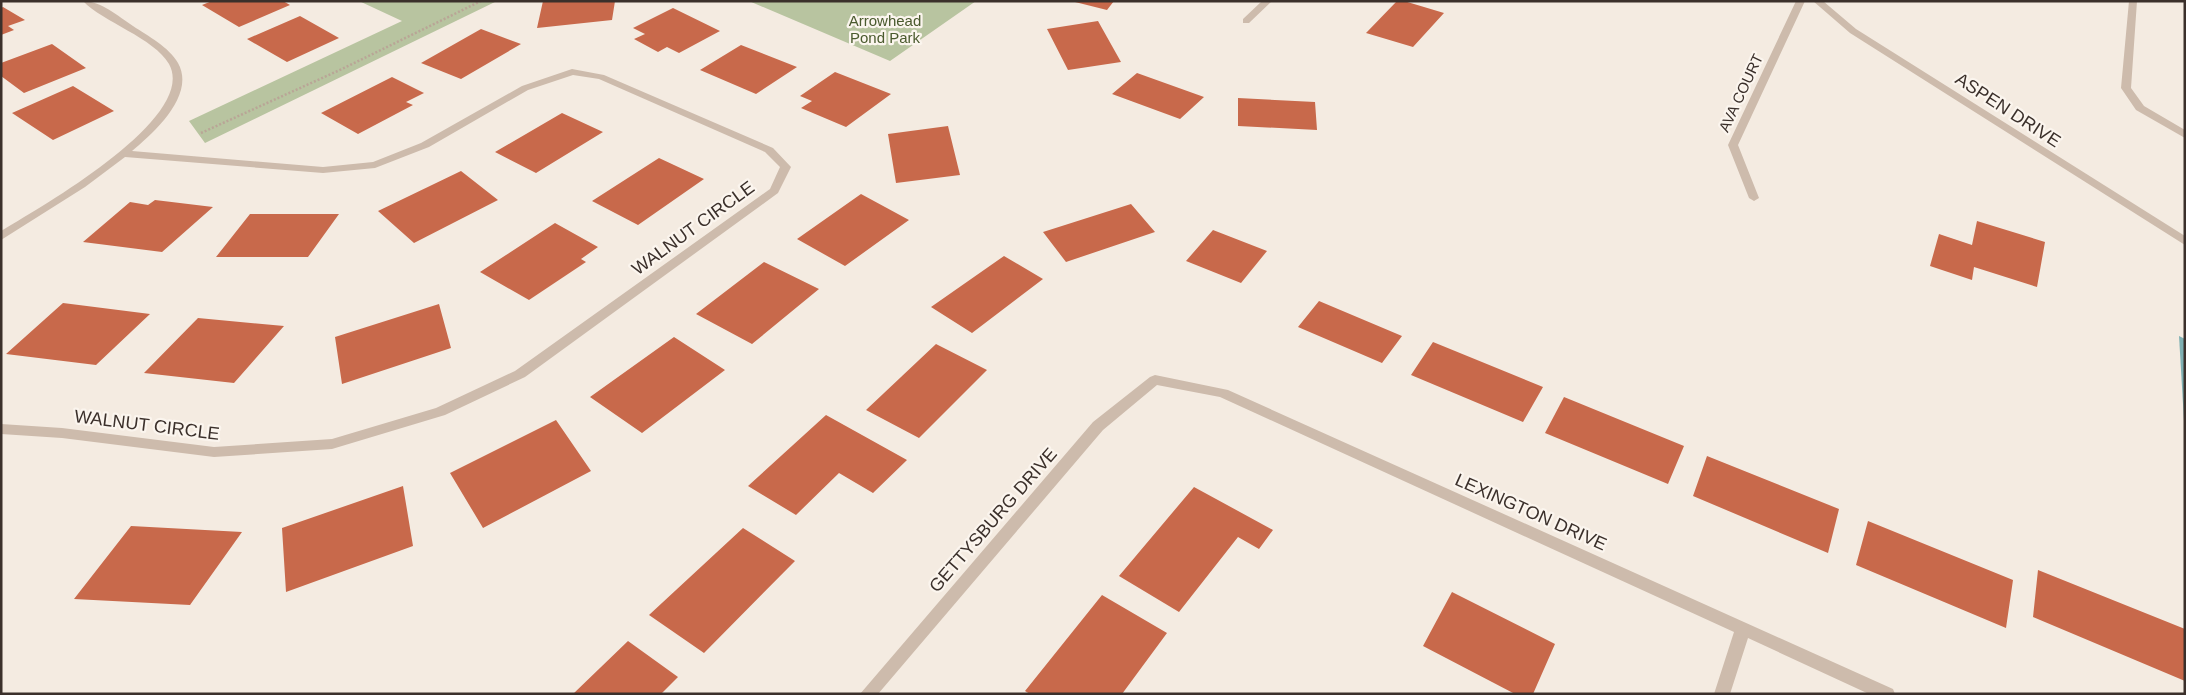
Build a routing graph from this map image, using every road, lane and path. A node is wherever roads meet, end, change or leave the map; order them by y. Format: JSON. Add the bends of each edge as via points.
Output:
{"nodes":[{"id":1,"x":87,"y":1,"type":"edge"},
{"id":2,"x":481,"y":1,"type":"edge"},
{"id":3,"x":1268,"y":1,"type":"edge"},
{"id":4,"x":1801,"y":1,"type":"edge"},
{"id":5,"x":1817,"y":1,"type":"edge"},
{"id":6,"x":2133,"y":1,"type":"edge"},
{"id":7,"x":1246,"y":21,"type":"dead end"},
{"id":8,"x":195,"y":135,"type":"dead end"},
{"id":9,"x":2185,"y":135,"type":"edge"},
{"id":10,"x":125,"y":154,"type":"junction"},
{"id":11,"x":1754,"y":198,"type":"dead end"},
{"id":12,"x":1,"y":236,"type":"edge"},
{"id":13,"x":2185,"y":241,"type":"edge"},
{"id":14,"x":1155,"y":380,"type":"joint"},
{"id":15,"x":1,"y":429,"type":"edge"},
{"id":16,"x":1743,"y":628,"type":"junction"},
{"id":17,"x":868,"y":694,"type":"edge"},
{"id":18,"x":1722,"y":694,"type":"edge"},
{"id":19,"x":1887,"y":694,"type":"edge"}],
"edges":[{"from":1,"to":10,"type":"street","via":[[167,56],[178,79],[174,102],[158,123]]},
{"from":2,"to":8,"type":"path","via":[[342,69]]},
{"from":3,"to":7,"type":"street"},
{"from":4,"to":11,"type":"street","name":"AVA COURT","via":[[1733,145]]},
{"from":5,"to":13,"type":"street","name":"ASPEN DRIVE","via":[[1853,31]]},
{"from":6,"to":9,"type":"street","via":[[2126,88],[2140,108]]},
{"from":10,"to":12,"type":"street"},
{"from":10,"to":15,"type":"street","name":"WALNUT CIRCLE","via":[[323,170],[375,165],[425,145],[525,88],[572,72],[601,77],[769,150],[786,167],[774,191],[520,374],[440,412],[332,444],[214,452],[62,433]]},
{"from":14,"to":16,"type":"street","name":"LEXINGTON DRIVE","via":[[1223,393]]},
{"from":14,"to":17,"type":"street","name":"GETTYSBURG DRIVE","via":[[1098,426]]},
{"from":16,"to":18,"type":"street"},
{"from":16,"to":19,"type":"street","name":"LEXINGTON DRIVE"}]}
